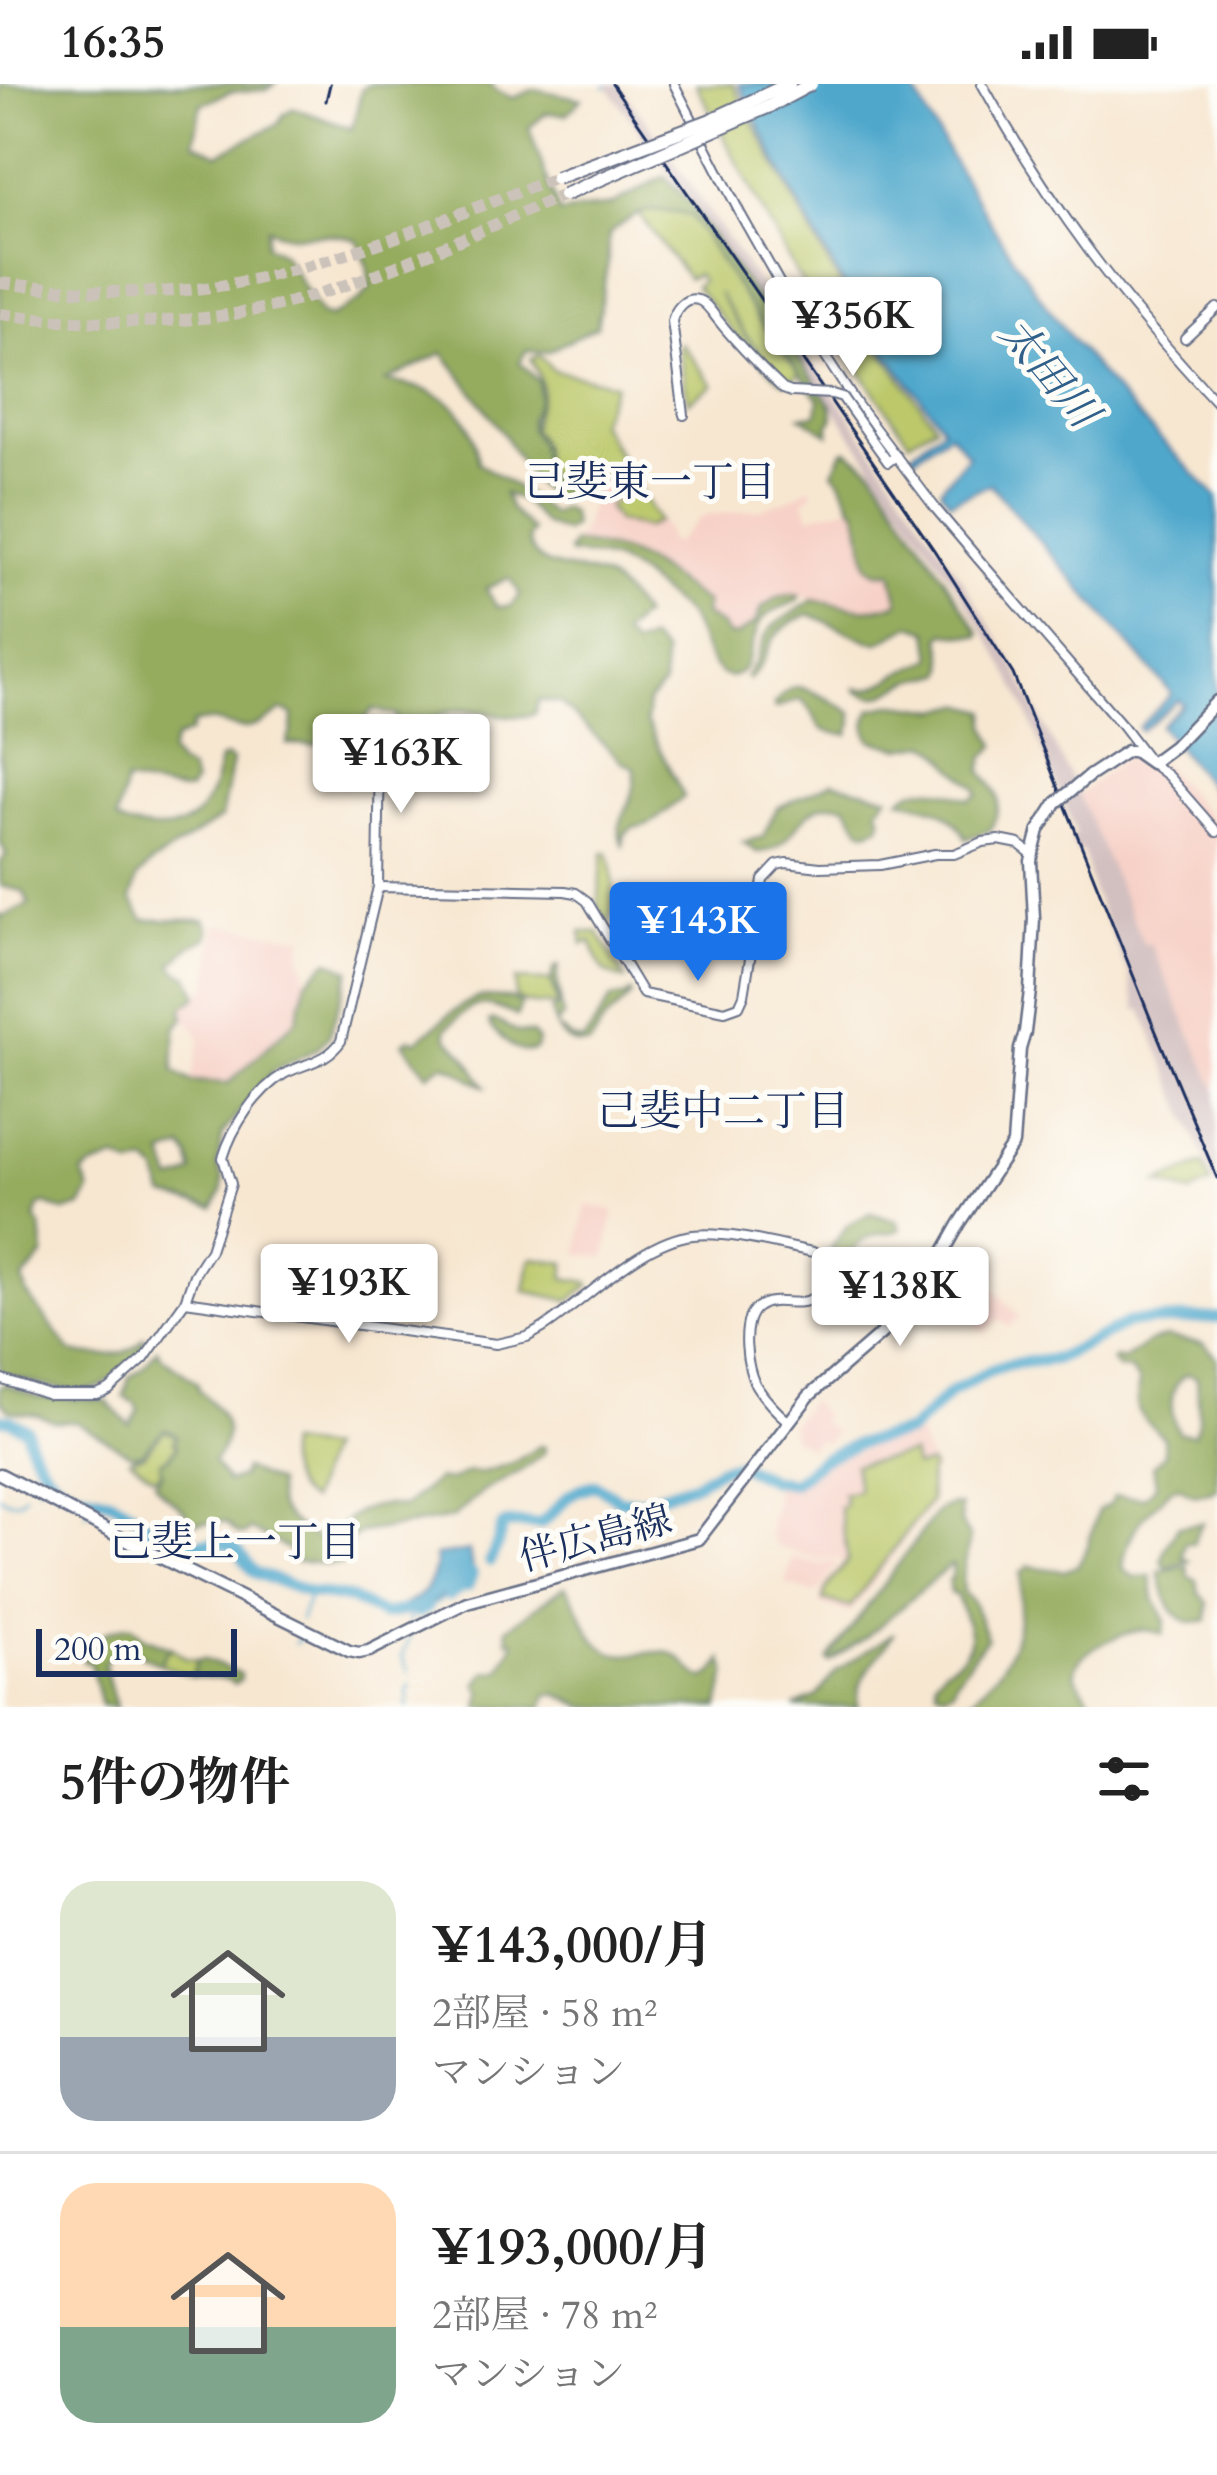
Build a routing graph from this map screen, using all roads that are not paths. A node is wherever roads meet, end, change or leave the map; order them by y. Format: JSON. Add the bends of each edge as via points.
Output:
{"nodes":[{"id":1,"x":674,"y":84,"type":"edge"},
{"id":2,"x":789,"y":84,"type":"edge"},
{"id":3,"x":811,"y":84,"type":"edge"},
{"id":4,"x":982,"y":84,"type":"edge"},
{"id":5,"x":556,"y":178,"type":"tunnel mouth"},
{"id":6,"x":564,"y":195,"type":"tunnel mouth"},
{"id":7,"x":1217,"y":308,"type":"edge"},
{"id":8,"x":1185,"y":338,"type":"dead end"},
{"id":9,"x":1217,"y":403,"type":"edge"},
{"id":10,"x":684,"y":415,"type":"dead end"},
{"id":11,"x":896,"y":456,"type":"junction"},
{"id":12,"x":1217,"y":701,"type":"edge"},
{"id":13,"x":380,"y":744,"type":"dead end"},
{"id":14,"x":1154,"y":761,"type":"junction"},
{"id":15,"x":1217,"y":832,"type":"edge"},
{"id":16,"x":1032,"y":854,"type":"junction"},
{"id":17,"x":378,"y":887,"type":"junction"},
{"id":18,"x":185,"y":1300,"type":"junction"},
{"id":19,"x":0,"y":1379,"type":"edge"},
{"id":20,"x":789,"y":1422,"type":"junction"},
{"id":21,"x":0,"y":1474,"type":"edge"}],
"edges":[{"from":1,"to":11,"type":"street","via":[[797,314]]},
{"from":2,"to":5,"type":"highway","bridge":true},
{"from":3,"to":6,"type":"highway","bridge":true},
{"from":4,"to":9,"type":"street","via":[[1079,240]]},
{"from":7,"to":8,"type":"street"},
{"from":10,"to":11,"type":"street","bridge":true,"via":[[672,321],[692,300],[703,302],[783,389],[842,397],[888,462]]},
{"from":11,"to":14,"type":"street"},
{"from":12,"to":14,"type":"main road"},
{"from":13,"to":17,"type":"street"},
{"from":14,"to":15,"type":"street"},
{"from":14,"to":16,"type":"main road","name":"伴広島線","bridge":true,"via":[[1134,751],[1113,759],[1056,803]]},
{"from":16,"to":17,"type":"street","via":[[992,840],[901,862],[777,866],[764,880],[744,995],[725,1011],[643,994],[576,893]]},
{"from":16,"to":20,"type":"main road","name":"伴広島線","via":[[1030,991],[1013,1144],[914,1306],[815,1389]]},
{"from":17,"to":18,"type":"street","via":[[341,1041],[269,1086],[237,1127],[223,1158],[228,1195]]},
{"from":18,"to":19,"type":"street","via":[[144,1359],[97,1396],[49,1395]]},
{"from":18,"to":20,"type":"street","via":[[496,1344],[543,1328],[629,1263],[677,1238],[701,1234],[813,1252],[826,1264],[818,1294],[761,1305],[746,1323],[752,1378]]},
{"from":20,"to":21,"type":"main road","name":"伴広島線","via":[[694,1542],[467,1602],[359,1653]]}]}
